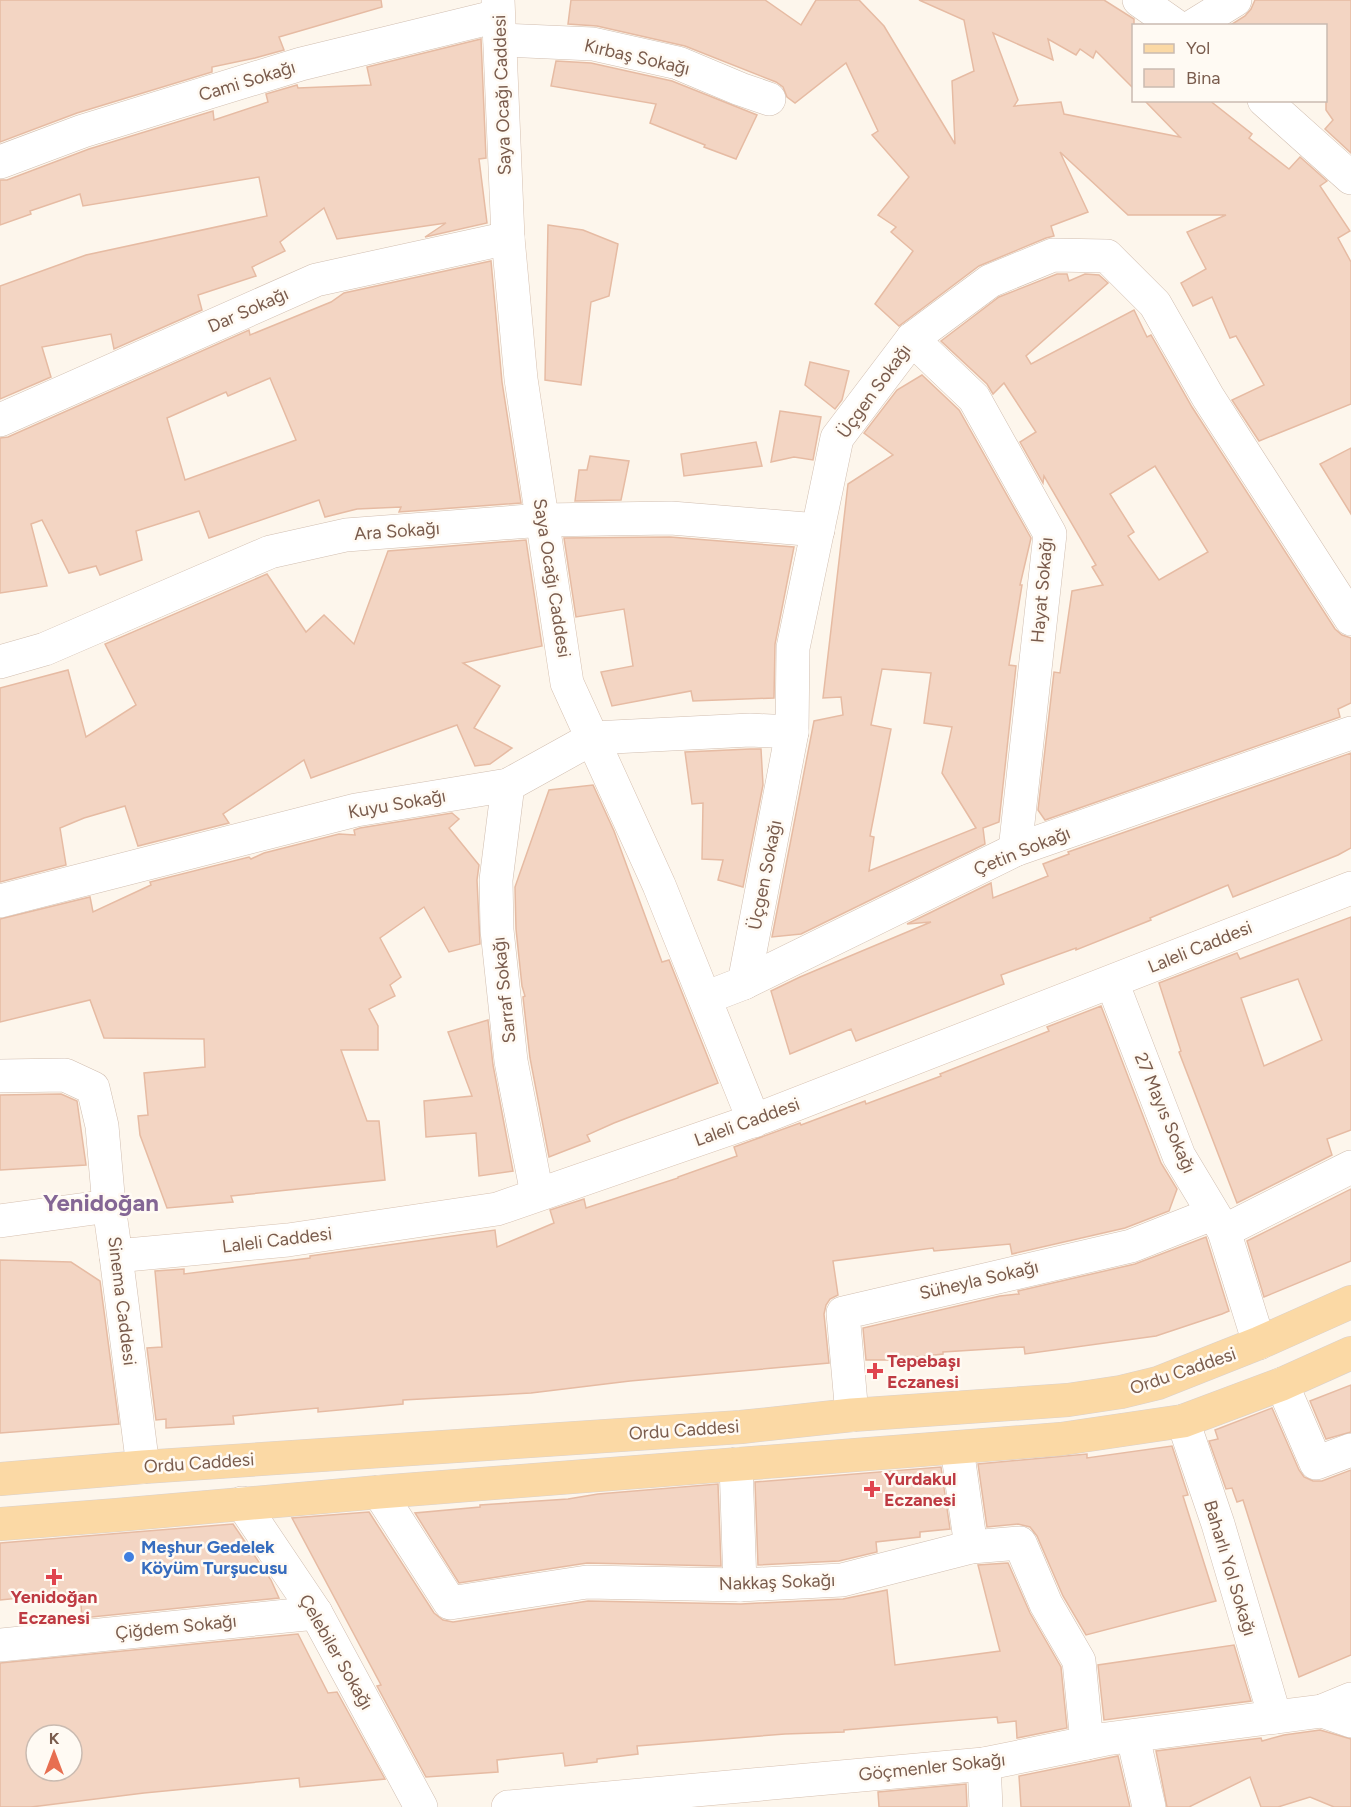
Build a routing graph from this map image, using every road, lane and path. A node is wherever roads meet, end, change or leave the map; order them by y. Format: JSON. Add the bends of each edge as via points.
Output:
{"nodes":[{"id":1,"x":1139,"y":0,"type":"edge"},
{"id":2,"x":1235,"y":0,"type":"edge"},
{"id":3,"x":499,"y":19,"type":"edge"},
{"id":4,"x":1173,"y":24,"type":"edge"},
{"id":5,"x":1196,"y":24,"type":"edge"},
{"id":6,"x":768,"y":99,"type":"dead end"},
{"id":7,"x":1266,"y":102,"type":"edge"},
{"id":8,"x":0,"y":162,"type":"edge"},
{"id":9,"x":1351,"y":178,"type":"edge"},
{"id":10,"x":508,"y":238,"type":"junction"},
{"id":11,"x":912,"y":339,"type":"junction"},
{"id":12,"x":0,"y":420,"type":"edge"},
{"id":13,"x":543,"y":520,"type":"junction"},
{"id":14,"x":818,"y":530,"type":"junction"},
{"id":15,"x":1351,"y":619,"type":"edge"},
{"id":16,"x":0,"y":662,"type":"edge"},
{"id":17,"x":792,"y":732,"type":"junction"},
{"id":18,"x":1351,"y":733,"type":"edge"},
{"id":19,"x":593,"y":738,"type":"junction"},
{"id":20,"x":508,"y":785,"type":"junction"},
{"id":21,"x":1015,"y":850,"type":"junction"},
{"id":22,"x":1351,"y":888,"type":"edge"},
{"id":23,"x":0,"y":900,"type":"edge"},
{"id":24,"x":1112,"y":982,"type":"junction"},
{"id":25,"x":744,"y":983,"type":"junction"},
{"id":26,"x":705,"y":998,"type":"junction"},
{"id":27,"x":0,"y":1076,"type":"edge"},
{"id":28,"x":754,"y":1120,"type":"junction"},
{"id":29,"x":1351,"y":1167,"type":"edge"},
{"id":30,"x":537,"y":1194,"type":"junction"},
{"id":31,"x":109,"y":1206,"type":"junction"},
{"id":32,"x":0,"y":1221,"type":"edge"},
{"id":33,"x":1218,"y":1223,"type":"junction"},
{"id":34,"x":116,"y":1256,"type":"junction"},
{"id":35,"x":1351,"y":1302,"type":"edge"},
{"id":36,"x":1259,"y":1343,"type":"junction"},
{"id":37,"x":1351,"y":1353,"type":"edge"},
{"id":38,"x":1282,"y":1384,"type":"junction"},
{"id":39,"x":918,"y":1410,"type":"junction"},
{"id":40,"x":852,"y":1415,"type":"junction"},
{"id":41,"x":1183,"y":1421,"type":"junction"},
{"id":42,"x":957,"y":1448,"type":"junction"},
{"id":43,"x":921,"y":1450,"type":"junction"},
{"id":44,"x":1351,"y":1450,"type":"edge"},
{"id":45,"x":735,"y":1464,"type":"junction"},
{"id":46,"x":143,"y":1467,"type":"junction"},
{"id":47,"x":0,"y":1479,"type":"edge"},
{"id":48,"x":379,"y":1492,"type":"junction"},
{"id":49,"x":242,"y":1503,"type":"junction"},
{"id":50,"x":117,"y":1515,"type":"junction"},
{"id":51,"x":0,"y":1524,"type":"edge"},
{"id":52,"x":971,"y":1547,"type":"junction"},
{"id":53,"x":740,"y":1585,"type":"junction"},
{"id":54,"x":316,"y":1613,"type":"junction"},
{"id":55,"x":0,"y":1645,"type":"edge"},
{"id":56,"x":1341,"y":1711,"type":"edge"},
{"id":57,"x":1275,"y":1717,"type":"junction"},
{"id":58,"x":1133,"y":1737,"type":"junction"},
{"id":59,"x":1087,"y":1743,"type":"junction"},
{"id":60,"x":984,"y":1764,"type":"junction"},
{"id":61,"x":421,"y":1807,"type":"edge"},
{"id":62,"x":508,"y":1807,"type":"edge"},
{"id":63,"x":986,"y":1807,"type":"edge"},
{"id":64,"x":1149,"y":1807,"type":"edge"}],
"edges":[{"from":1,"to":4,"type":"street"},
{"from":2,"to":5,"type":"street"},
{"from":3,"to":6,"type":"street","name":"Kırbaş Sokağı","via":[[678,63]]},
{"from":3,"to":8,"type":"street","name":"Cami Sokağı","via":[[301,64],[84,130]]},
{"from":3,"to":10,"type":"street","name":"Saya Ocağı Caddesi"},
{"from":7,"to":9,"type":"street"},
{"from":10,"to":12,"type":"street","name":"Dar Sokağı","via":[[316,280]]},
{"from":10,"to":13,"type":"street","name":"Saya Ocağı Caddesi","via":[[521,379]]},
{"from":11,"to":14,"type":"street","name":"Üçgen Sokağı","via":[[837,438]]},
{"from":11,"to":15,"type":"street","name":"Üçgen Sokağı","via":[[990,281],[1053,255],[1107,256],[1155,304],[1208,397]]},
{"from":11,"to":21,"type":"street","name":"Hayat Sokağı","via":[[974,398],[1050,534]]},
{"from":13,"to":14,"type":"street","name":"Ara Sokağı","via":[[671,519]]},
{"from":13,"to":16,"type":"street","name":"Ara Sokağı","via":[[346,535],[270,552],[45,649]]},
{"from":13,"to":19,"type":"street","name":"Saya Ocağı Caddesi","via":[[567,683]]},
{"from":14,"to":17,"type":"street","name":"Üçgen Sokağı","via":[[793,648]]},
{"from":17,"to":19,"type":"street","name":"Kuyu Sokağı","via":[[750,730]]},
{"from":17,"to":25,"type":"street","name":"Üçgen Sokağı"},
{"from":18,"to":21,"type":"street","name":"Çetin Sokağı"},
{"from":19,"to":20,"type":"street","name":"Kuyu Sokağı"},
{"from":19,"to":26,"type":"street","name":"Saya Ocağı Caddesi"},
{"from":20,"to":23,"type":"street","name":"Kuyu Sokağı","via":[[356,810]]},
{"from":20,"to":30,"type":"street","name":"Sarraf Sokağı","via":[[496,879],[497,930],[511,1061]]},
{"from":21,"to":25,"type":"street","name":"Çetin Sokağı"},
{"from":22,"to":24,"type":"street","name":"Laleli Caddesi"},
{"from":24,"to":28,"type":"street","name":"Laleli Caddesi"},
{"from":24,"to":33,"type":"street","name":"27 Mayıs Sokağı","via":[[1179,1156]]},
{"from":25,"to":26,"type":"street","name":"Çetin Sokağı"},
{"from":26,"to":28,"type":"street","name":"Saya Ocağı Caddesi"},
{"from":27,"to":31,"type":"street","name":"Sinema Caddesi","via":[[65,1075],[93,1088],[102,1126]]},
{"from":28,"to":30,"type":"street","name":"Laleli Caddesi"},
{"from":29,"to":33,"type":"street"},
{"from":30,"to":34,"type":"street","name":"Laleli Caddesi","via":[[497,1209],[288,1240]]},
{"from":31,"to":32,"type":"street"},
{"from":31,"to":34,"type":"street","name":"Sinema Caddesi"},
{"from":33,"to":36,"type":"street","name":"27 Mayıs Sokağı"},
{"from":33,"to":40,"type":"street","name":"Süheyla Sokağı","via":[[843,1313]]},
{"from":34,"to":46,"type":"street","name":"Sinema Caddesi"},
{"from":35,"to":36,"type":"main road","name":"Ordu Caddesi"},
{"from":36,"to":39,"type":"main road","name":"Ordu Caddesi","via":[[1158,1383],[1121,1392],[1068,1400]]},
{"from":37,"to":38,"type":"main road","name":"Ordu Caddesi"},
{"from":38,"to":41,"type":"main road","name":"Ordu Caddesi"},
{"from":38,"to":44,"type":"street","via":[[1316,1463]]},
{"from":39,"to":40,"type":"main road","name":"Ordu Caddesi"},
{"from":39,"to":43,"type":"main road"},
{"from":40,"to":46,"type":"main road","name":"Ordu Caddesi","via":[[729,1428]]},
{"from":41,"to":42,"type":"main road","name":"Ordu Caddesi","via":[[1061,1439]]},
{"from":41,"to":57,"type":"street","name":"Baharlı Yol Sokağı"},
{"from":42,"to":43,"type":"main road","name":"Ordu Caddesi"},
{"from":42,"to":52,"type":"street"},
{"from":43,"to":45,"type":"main road","name":"Ordu Caddesi"},
{"from":45,"to":48,"type":"main road","name":"Ordu Caddesi"},
{"from":45,"to":53,"type":"street"},
{"from":46,"to":47,"type":"main road","name":"Ordu Caddesi"},
{"from":46,"to":50,"type":"main road"},
{"from":48,"to":49,"type":"main road","name":"Ordu Caddesi"},
{"from":48,"to":53,"type":"street","name":"Nakkaş Sokağı","via":[[450,1603],[587,1582]]},
{"from":49,"to":50,"type":"main road","name":"Ordu Caddesi"},
{"from":49,"to":54,"type":"street","name":"Çelebiler Sokağı"},
{"from":50,"to":51,"type":"main road","name":"Ordu Caddesi"},
{"from":52,"to":53,"type":"street","name":"Nakkaş Sokağı","via":[[842,1580]]},
{"from":52,"to":59,"type":"street","name":"Nakkaş Sokağı","via":[[1020,1544],[1046,1604],[1079,1661]]},
{"from":54,"to":55,"type":"street","name":"Çiğdem Sokağı"},
{"from":54,"to":61,"type":"street","name":"Çelebiler Sokağı"},
{"from":56,"to":57,"type":"street","name":"Göçmenler Sokağı"},
{"from":57,"to":58,"type":"street","name":"Göçmenler Sokağı"},
{"from":58,"to":59,"type":"street","name":"Göçmenler Sokağı"},
{"from":58,"to":64,"type":"street"},
{"from":59,"to":60,"type":"street","name":"Göçmenler Sokağı"},
{"from":60,"to":62,"type":"street","name":"Göçmenler Sokağı"},
{"from":60,"to":63,"type":"street"}]}
